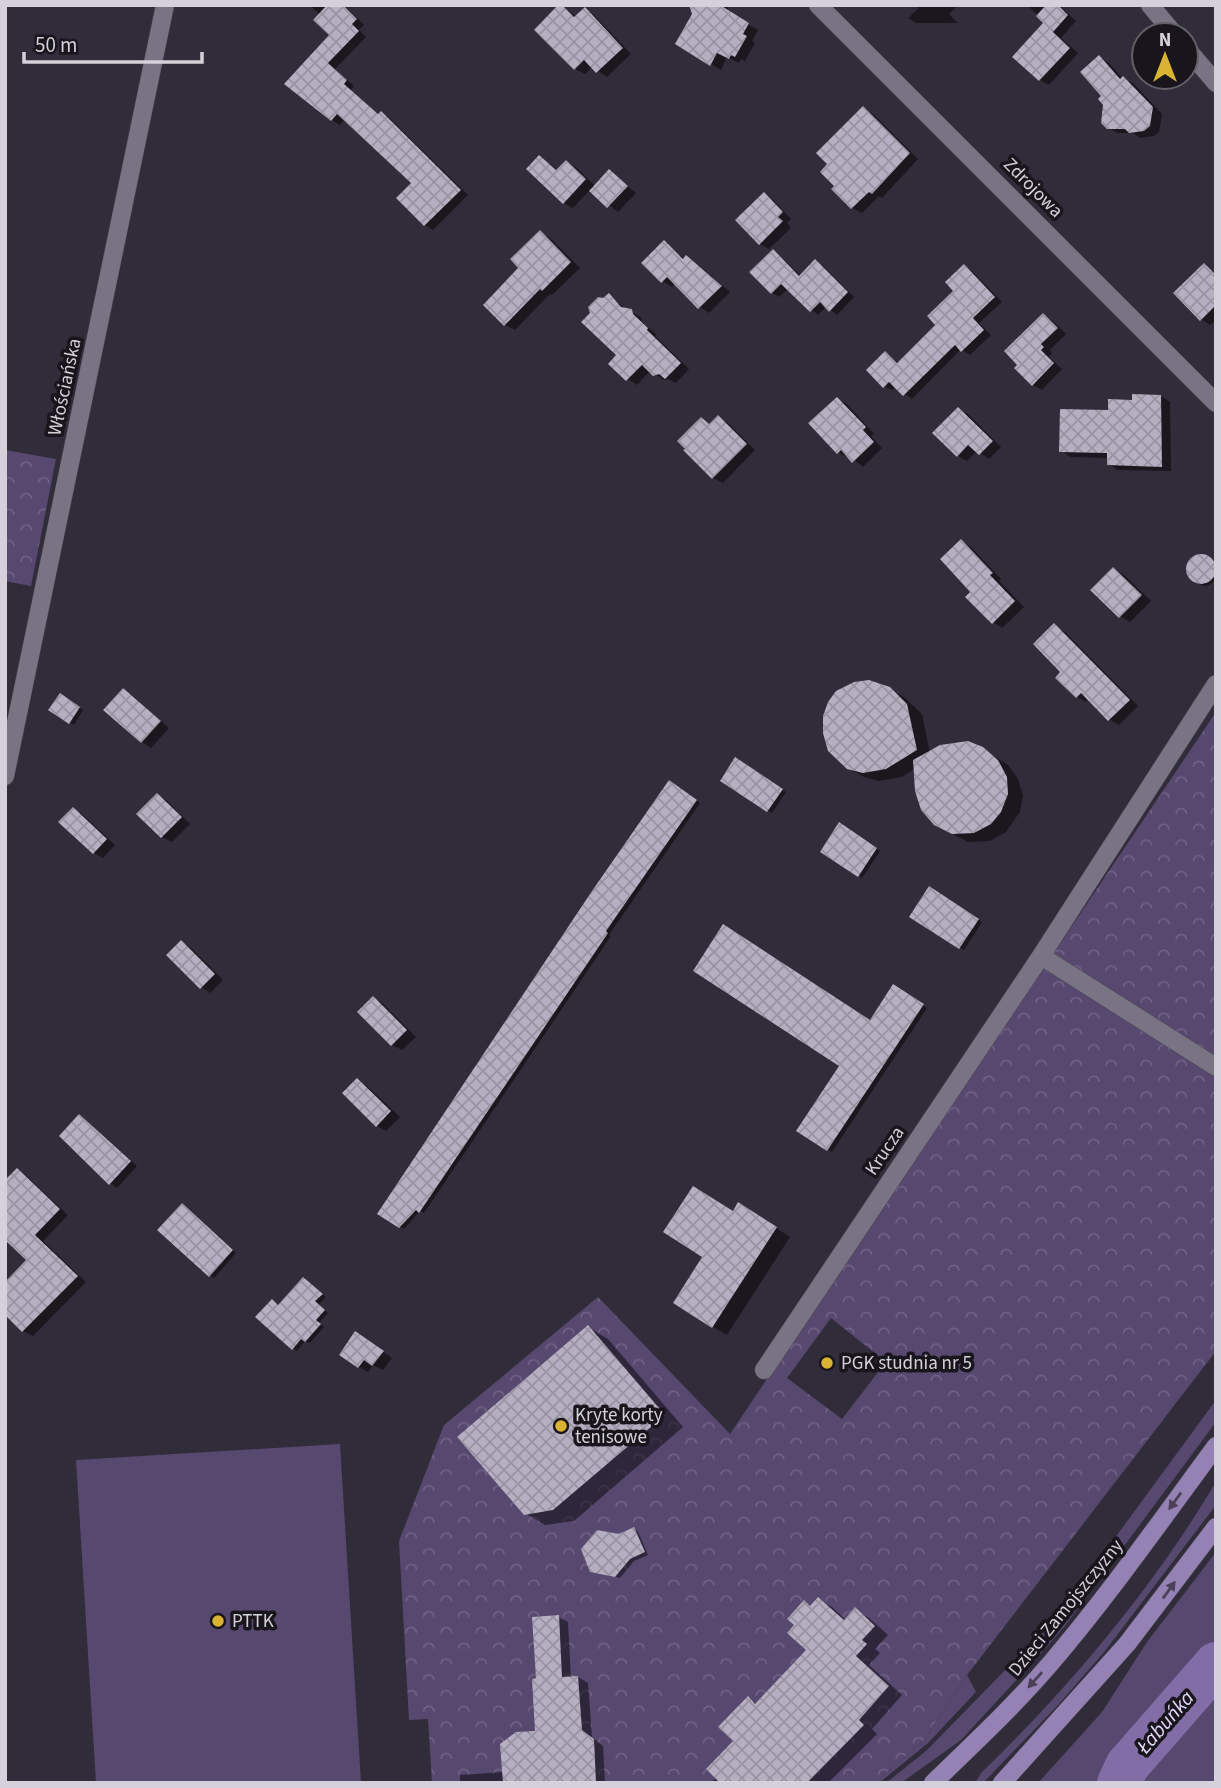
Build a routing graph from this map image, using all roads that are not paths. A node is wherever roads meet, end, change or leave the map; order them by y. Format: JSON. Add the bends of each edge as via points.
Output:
{"nodes":[{"id":1,"x":165,"y":5,"type":"edge"},
{"id":2,"x":818,"y":5,"type":"edge"},
{"id":3,"x":1150,"y":5,"type":"edge"},
{"id":4,"x":1163,"y":21,"type":"edge"},
{"id":5,"x":1200,"y":64,"type":"edge"},
{"id":6,"x":1216,"y":83,"type":"edge"},
{"id":7,"x":1216,"y":403,"type":"edge"},
{"id":8,"x":1216,"y":684,"type":"edge"},
{"id":9,"x":5,"y":776,"type":"edge"},
{"id":10,"x":1041,"y":956,"type":"junction"},
{"id":11,"x":1216,"y":1067,"type":"edge"},
{"id":12,"x":764,"y":1370,"type":"dead end"},
{"id":13,"x":1216,"y":1446,"type":"edge"},
{"id":14,"x":1216,"y":1527,"type":"edge"},
{"id":15,"x":933,"y":1783,"type":"edge"},
{"id":16,"x":1002,"y":1783,"type":"edge"}],
"edges":[{"from":1,"to":9,"type":"street","name":"Włościańska"},
{"from":2,"to":7,"type":"street","name":"Zdrojowa"},
{"from":3,"to":4,"type":"street"},
{"from":5,"to":6,"type":"street"},
{"from":8,"to":10,"type":"street","name":"Krucza"},
{"from":10,"to":11,"type":"street"},
{"from":10,"to":12,"type":"street","name":"Krucza"},
{"from":13,"to":15,"type":"main road","name":"Dzieci Zamojszczyzny","one_way":true,"via":[[1050,1664]]},
{"from":16,"to":14,"type":"main road","one_way":true,"via":[[1127,1644]]}]}
